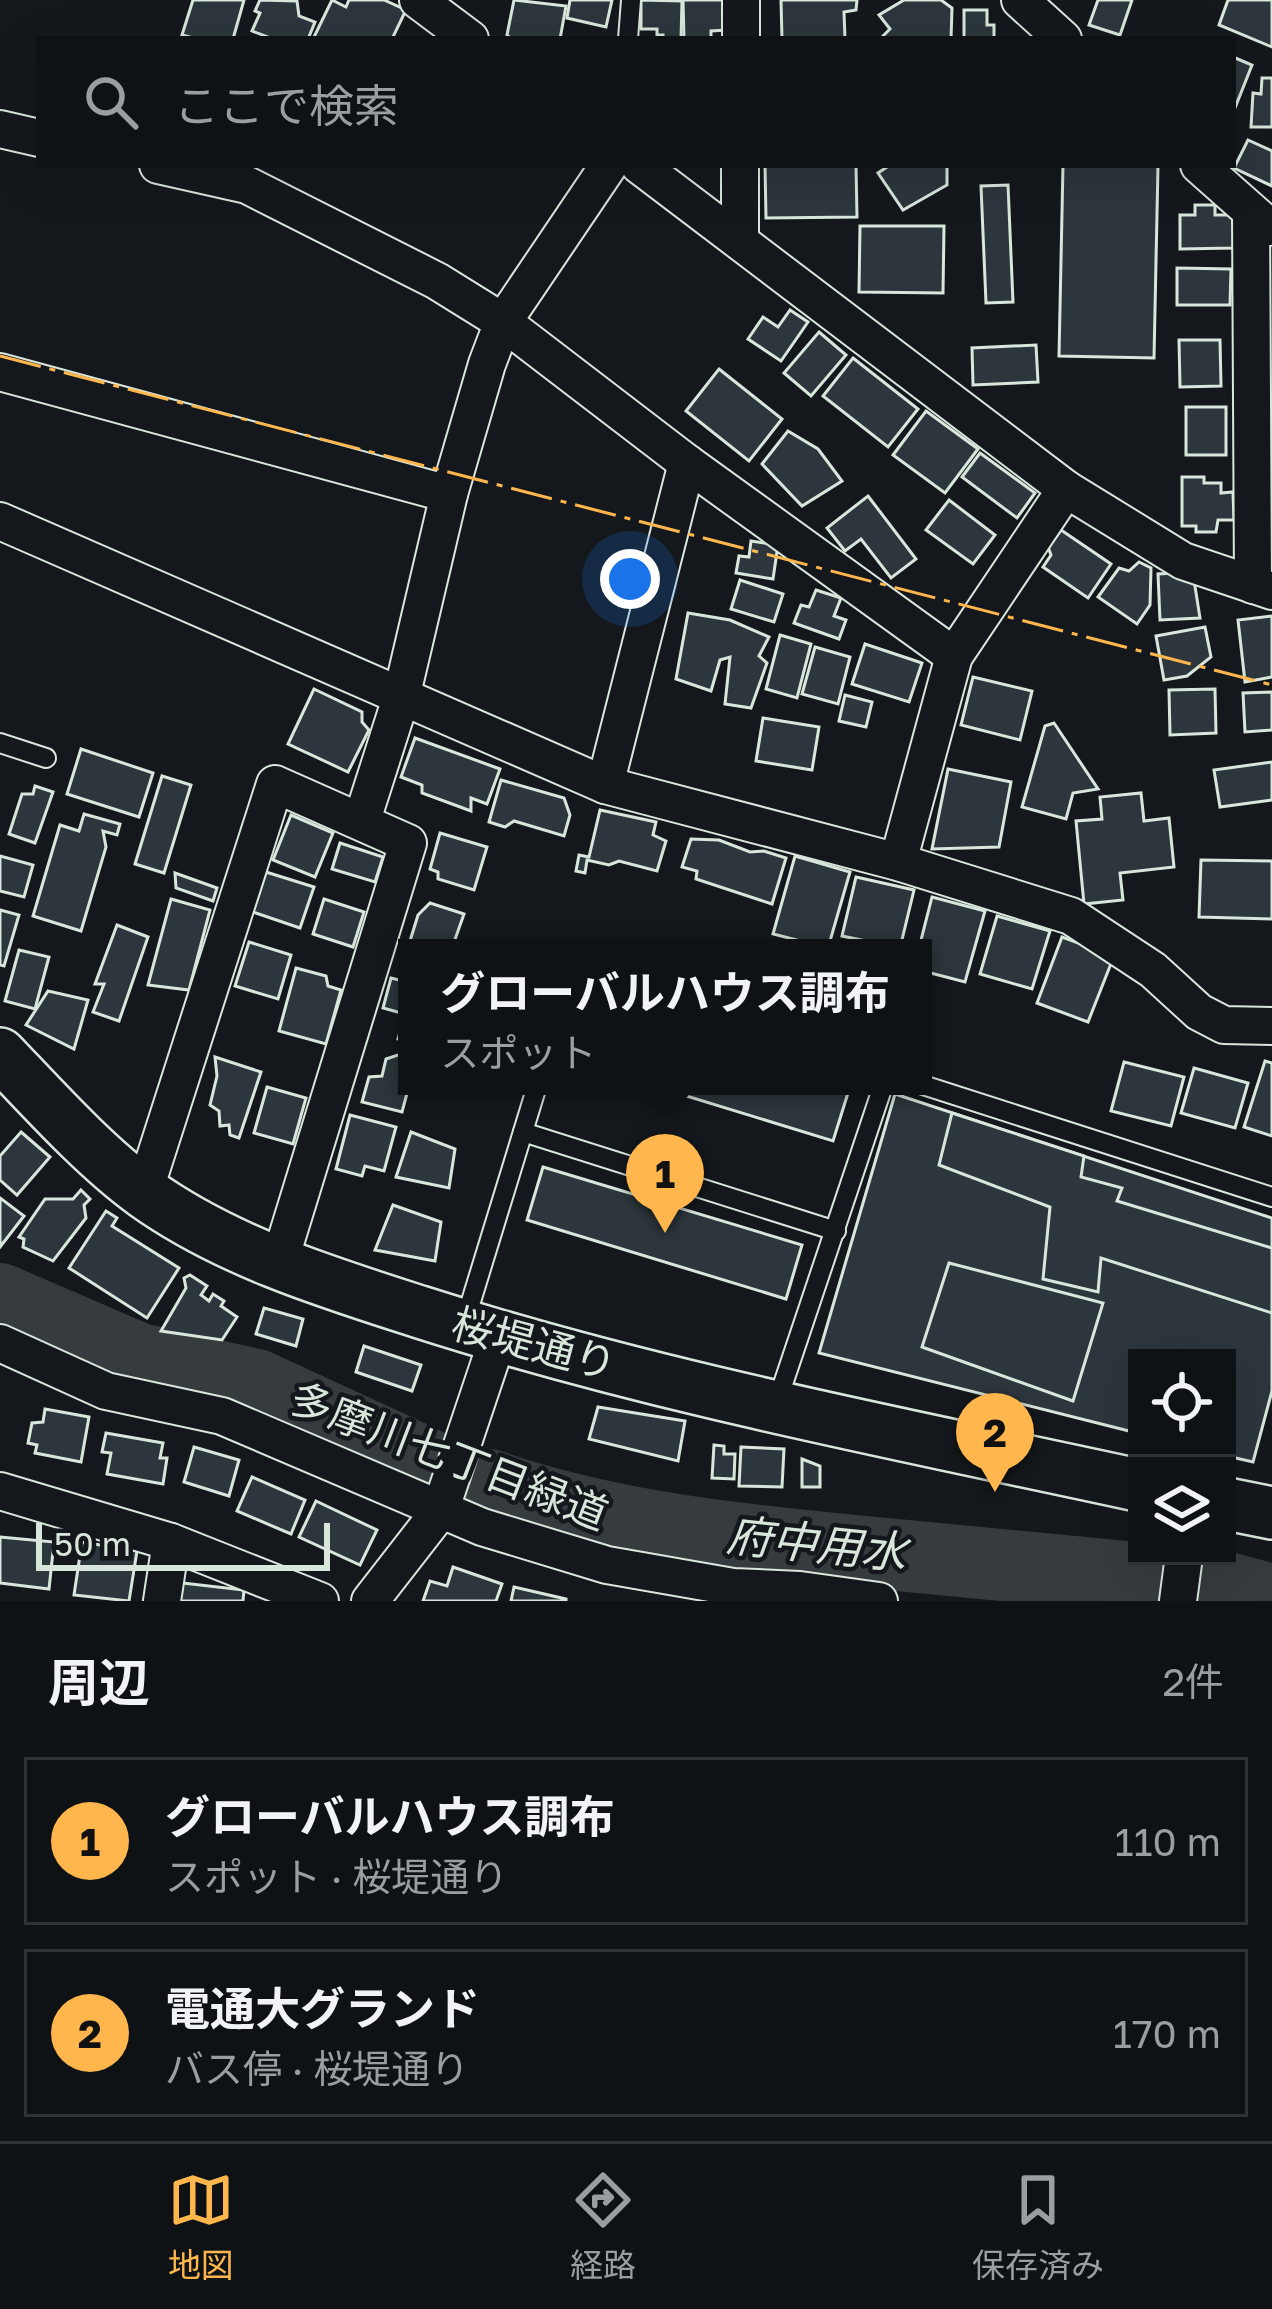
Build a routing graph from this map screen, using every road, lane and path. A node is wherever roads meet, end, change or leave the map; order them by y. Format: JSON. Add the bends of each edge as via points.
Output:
{"nodes":[{"id":1,"x":418,"y":0,"type":"edge"},
{"id":2,"x":631,"y":0,"type":"edge"},
{"id":3,"x":741,"y":0,"type":"edge"},
{"id":4,"x":1020,"y":0,"type":"edge"},
{"id":5,"x":466,"y":36,"type":"edge"},
{"id":6,"x":628,"y":36,"type":"edge"},
{"id":7,"x":741,"y":36,"type":"edge"},
{"id":8,"x":1060,"y":36,"type":"edge"},
{"id":9,"x":0,"y":129,"type":"edge"},
{"id":10,"x":36,"y":137,"type":"edge"},
{"id":11,"x":171,"y":168,"type":"edge"},
{"id":12,"x":607,"y":168,"type":"edge"},
{"id":13,"x":643,"y":168,"type":"edge"},
{"id":14,"x":740,"y":168,"type":"edge"},
{"id":15,"x":1202,"y":168,"type":"edge"},
{"id":16,"x":1262,"y":221,"type":"edge"},
{"id":17,"x":740,"y":241,"type":"junction"},
{"id":18,"x":503,"y":322,"type":"junction"},
{"id":19,"x":0,"y":372,"type":"edge"},
{"id":20,"x":688,"y":463,"type":"junction"},
{"id":21,"x":1066,"y":488,"type":"junction"},
{"id":22,"x":449,"y":494,"type":"junction"},
{"id":23,"x":0,"y":521,"type":"edge"},
{"id":24,"x":1263,"y":588,"type":"edge"},
{"id":25,"x":954,"y":656,"type":"junction"},
{"id":26,"x":400,"y":698,"type":"junction"},
{"id":27,"x":0,"y":743,"type":"edge"},
{"id":28,"x":46,"y":758,"type":"dead end"},
{"id":29,"x":605,"y":785,"type":"junction"},
{"id":30,"x":362,"y":820,"type":"junction"},
{"id":31,"x":898,"y":862,"type":"junction"},
{"id":32,"x":1272,"y":1026,"type":"edge"},
{"id":33,"x":0,"y":1054,"type":"edge"},
{"id":34,"x":932,"y":1088,"type":"edge"},
{"id":35,"x":534,"y":1095,"type":"edge"},
{"id":36,"x":880,"y":1095,"type":"edge"},
{"id":37,"x":524,"y":1132,"type":"junction"},
{"id":38,"x":144,"y":1192,"type":"junction"},
{"id":39,"x":1272,"y":1197,"type":"edge"},
{"id":40,"x":836,"y":1231,"type":"junction"},
{"id":41,"x":279,"y":1263,"type":"junction"},
{"id":42,"x":481,"y":1332,"type":"junction"},
{"id":43,"x":0,"y":1342,"type":"edge"},
{"id":44,"x":776,"y":1406,"type":"junction"},
{"id":45,"x":1128,"y":1483,"type":"edge"},
{"id":46,"x":0,"y":1491,"type":"edge"},
{"id":47,"x":1236,"y":1506,"type":"edge"},
{"id":48,"x":440,"y":1510,"type":"junction"},
{"id":49,"x":1272,"y":1513,"type":"edge"},
{"id":50,"x":170,"y":1542,"type":"junction"},
{"id":51,"x":1183,"y":1565,"type":"edge"},
{"id":52,"x":162,"y":1601,"type":"edge"},
{"id":53,"x":320,"y":1601,"type":"edge"},
{"id":54,"x":370,"y":1601,"type":"edge"},
{"id":55,"x":879,"y":1601,"type":"edge"},
{"id":56,"x":1178,"y":1601,"type":"edge"}],
"edges":[{"from":1,"to":5,"type":"street"},
{"from":2,"to":6,"type":"lane"},
{"from":3,"to":7,"type":"street"},
{"from":4,"to":8,"type":"street"},
{"from":9,"to":10,"type":"street"},
{"from":11,"to":18,"type":"street","via":[[247,185]]},
{"from":12,"to":18,"type":"street"},
{"from":13,"to":17,"type":"street"},
{"from":14,"to":17,"type":"street"},
{"from":15,"to":16,"type":"street"},
{"from":16,"to":24,"type":"street"},
{"from":17,"to":21,"type":"street"},
{"from":18,"to":20,"type":"street"},
{"from":18,"to":22,"type":"street"},
{"from":19,"to":22,"type":"street"},
{"from":20,"to":25,"type":"street"},
{"from":20,"to":29,"type":"street"},
{"from":21,"to":24,"type":"street","via":[[1183,561]]},
{"from":21,"to":25,"type":"street"},
{"from":22,"to":26,"type":"street"},
{"from":23,"to":26,"type":"street"},
{"from":25,"to":31,"type":"street"},
{"from":26,"to":29,"type":"street"},
{"from":26,"to":30,"type":"street"},
{"from":27,"to":28,"type":"lane"},
{"from":29,"to":31,"type":"street"},
{"from":30,"to":38,"type":"street","via":[[275,784]]},
{"from":30,"to":41,"type":"street","via":[[408,843]]},
{"from":31,"to":32,"type":"street","via":[[1071,916],[1199,1012],[1224,1024]]},
{"from":33,"to":38,"type":"street","name":"桜堤通り"},
{"from":34,"to":39,"type":"lane"},
{"from":35,"to":37,"type":"lane"},
{"from":36,"to":40,"type":"lane"},
{"from":37,"to":40,"type":"lane"},
{"from":37,"to":42,"type":"lane"},
{"from":38,"to":41,"type":"street","name":"桜堤通り"},
{"from":40,"to":44,"type":"lane"},
{"from":41,"to":42,"type":"street","name":"桜堤通り"},
{"from":42,"to":44,"type":"street","name":"桜堤通り"},
{"from":42,"to":48,"type":"street","via":[[462,1454]]},
{"from":43,"to":48,"type":"street","name":"多摩川七丁目緑道","via":[[106,1391],[222,1416]]},
{"from":44,"to":45,"type":"street","name":"桜堤通り"},
{"from":46,"to":50,"type":"street"},
{"from":47,"to":49,"type":"street"},
{"from":48,"to":54,"type":"street"},
{"from":48,"to":55,"type":"street","name":"多摩川七丁目緑道","via":[[607,1565],[733,1588]]},
{"from":50,"to":52,"type":"street"},
{"from":50,"to":53,"type":"street"},
{"from":51,"to":56,"type":"street"}]}
